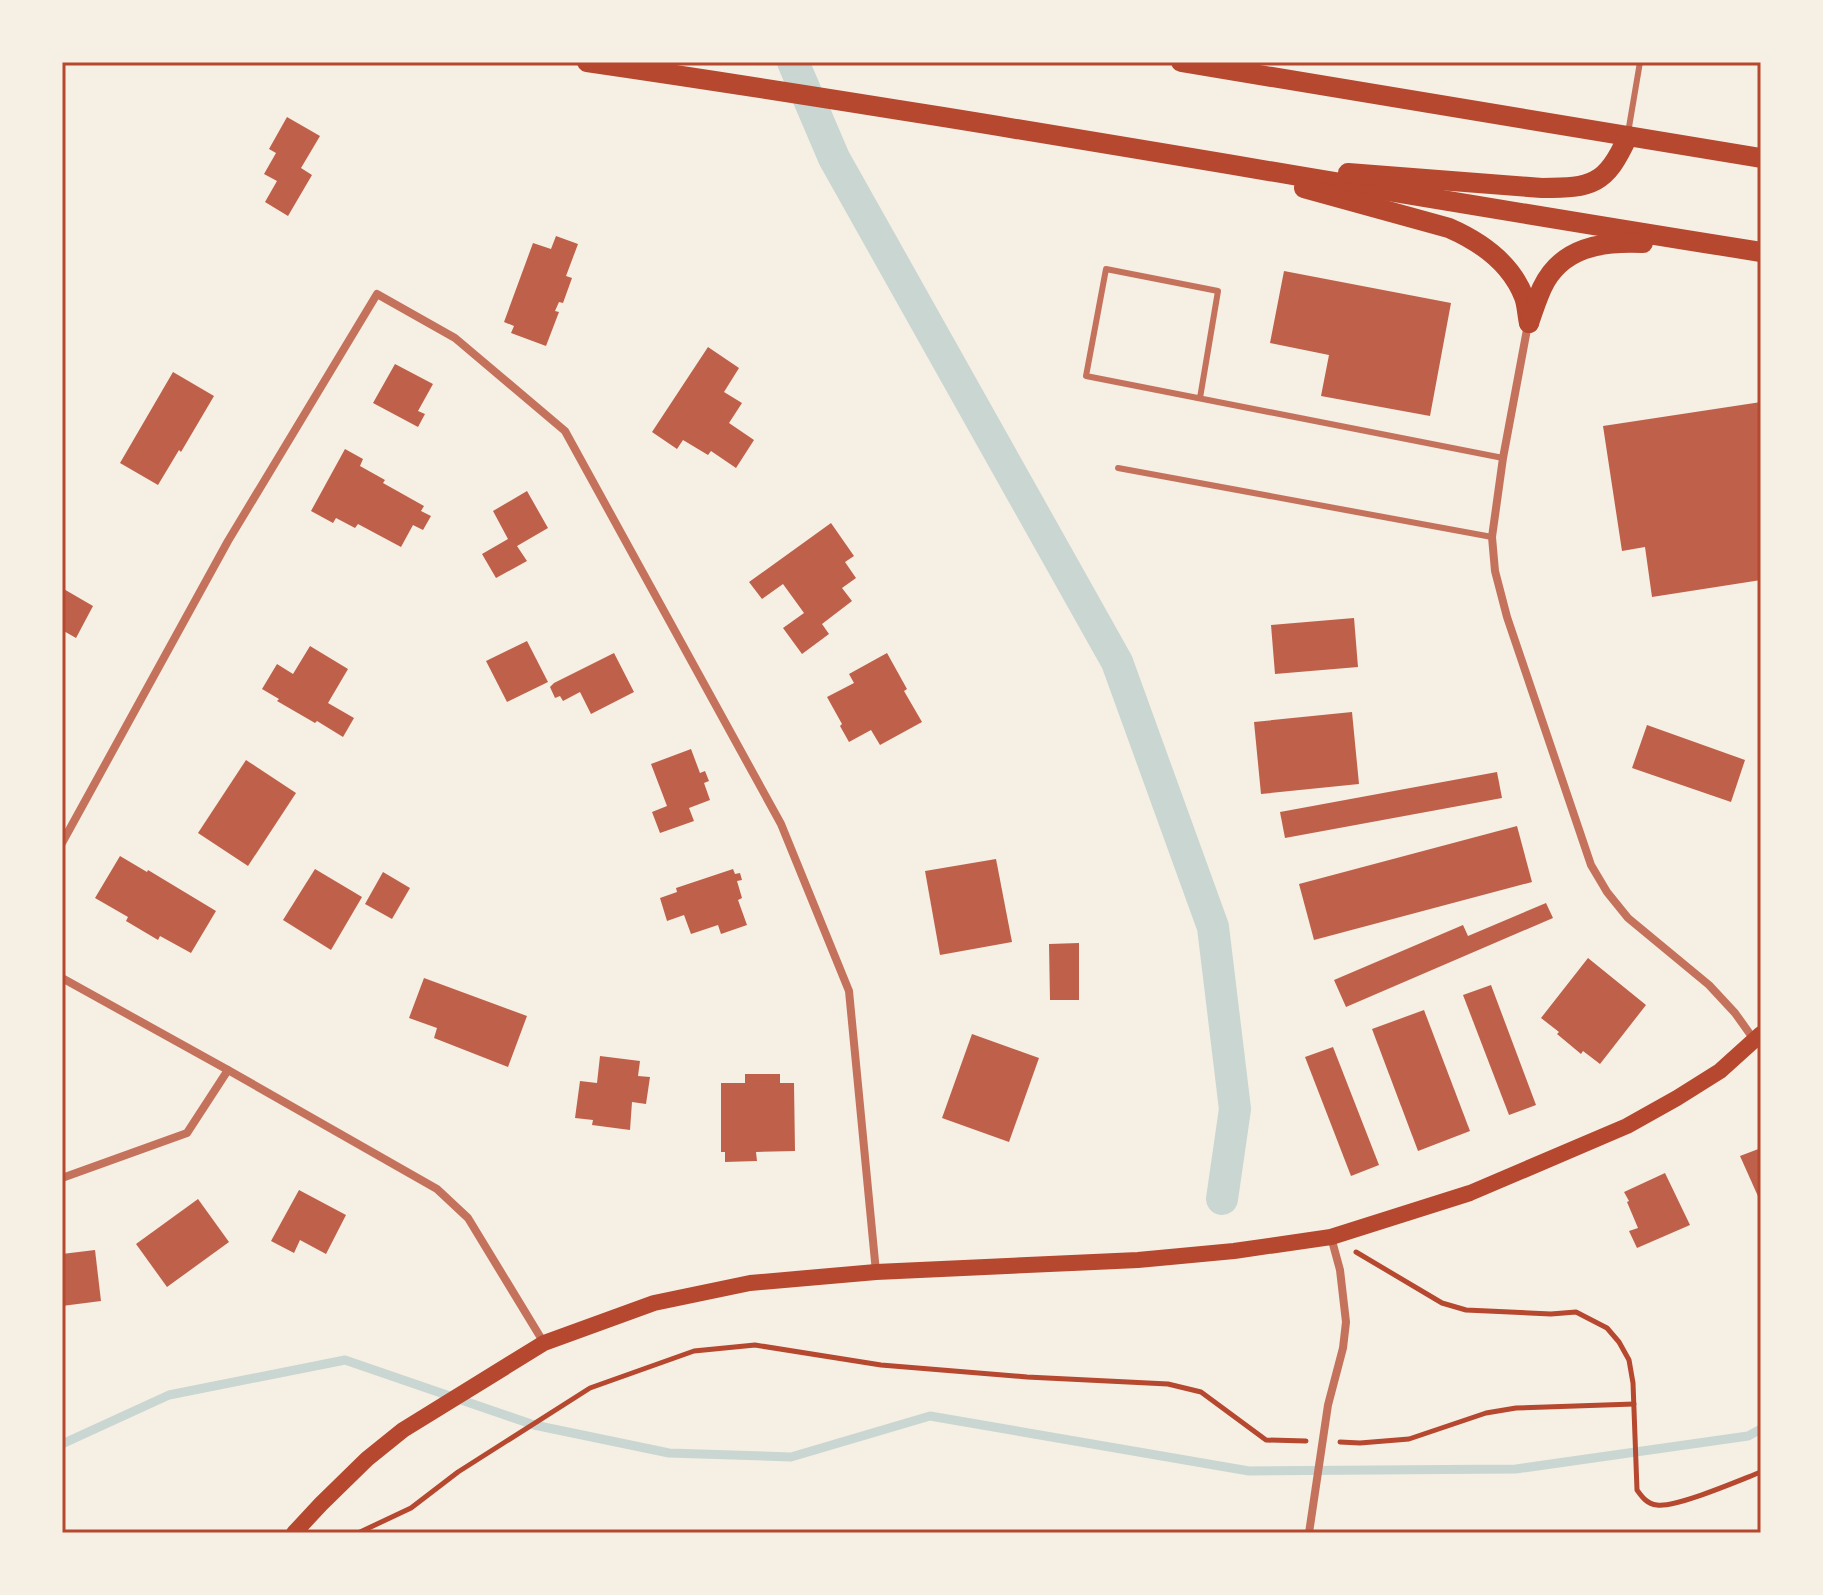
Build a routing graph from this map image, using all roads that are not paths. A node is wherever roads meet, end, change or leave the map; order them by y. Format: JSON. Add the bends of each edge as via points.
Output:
{"nodes":[{"id":1,"x":587,"y":62,"type":"edge"},
{"id":2,"x":1181,"y":62,"type":"edge"},
{"id":3,"x":1640,"y":62,"type":"edge"},
{"id":4,"x":1628,"y":136,"type":"junction"},
{"id":5,"x":1761,"y":158,"type":"edge"},
{"id":6,"x":1216,"y":163,"type":"junction"},
{"id":7,"x":1726,"y":246,"type":"junction"},
{"id":8,"x":1761,"y":252,"type":"edge"},
{"id":9,"x":1529,"y":323,"type":"junction"},
{"id":10,"x":1200,"y":398,"type":"junction"},
{"id":11,"x":1503,"y":458,"type":"junction"},
{"id":12,"x":1118,"y":468,"type":"dead end"},
{"id":13,"x":1492,"y":537,"type":"junction"},
{"id":14,"x":62,"y":843,"type":"edge"},
{"id":15,"x":62,"y":978,"type":"edge"},
{"id":16,"x":1759,"y":1038,"type":"edge"},
{"id":17,"x":228,"y":1070,"type":"junction"},
{"id":18,"x":62,"y":1178,"type":"edge"},
{"id":19,"x":1331,"y":1237,"type":"junction"},
{"id":20,"x":876,"y":1272,"type":"junction"},
{"id":21,"x":544,"y":1343,"type":"junction"},
{"id":22,"x":294,"y":1533,"type":"edge"},
{"id":23,"x":1309,"y":1533,"type":"edge"}],
"edges":[{"from":1,"to":6,"type":"main road"},
{"from":2,"to":4,"type":"main road"},
{"from":3,"to":4,"type":"lane"},
{"from":4,"to":5,"type":"main road"},
{"from":4,"to":6,"type":"main road","via":[[1606,173],[1592,184],[1572,188]]},
{"from":6,"to":7,"type":"main road"},
{"from":6,"to":9,"type":"main road","via":[[1470,237],[1488,249],[1516,282]]},
{"from":7,"to":8,"type":"main road"},
{"from":7,"to":9,"type":"main road","via":[[1592,245],[1568,256],[1553,271]]},
{"from":9,"to":11,"type":"street"},
{"from":10,"to":10,"type":"lane","via":[[1086,376],[1106,269],[1218,291]]},
{"from":10,"to":11,"type":"lane"},
{"from":11,"to":13,"type":"street"},
{"from":12,"to":13,"type":"lane"},
{"from":13,"to":16,"type":"street","via":[[1507,617],[1591,865],[1628,918],[1709,985]]},
{"from":14,"to":20,"type":"street","via":[[228,541],[377,294],[455,338],[565,431],[781,824],[849,991]]},
{"from":15,"to":17,"type":"street"},
{"from":16,"to":19,"type":"main road","via":[[1720,1071],[1627,1126],[1470,1193]]},
{"from":17,"to":18,"type":"street","via":[[187,1133]]},
{"from":17,"to":21,"type":"street","via":[[437,1189],[468,1218]]},
{"from":19,"to":20,"type":"main road","via":[[1138,1260]]},
{"from":19,"to":23,"type":"street","via":[[1346,1322]]},
{"from":20,"to":21,"type":"main road","via":[[750,1283],[654,1303]]},
{"from":21,"to":22,"type":"main road","via":[[403,1430]]}]}
